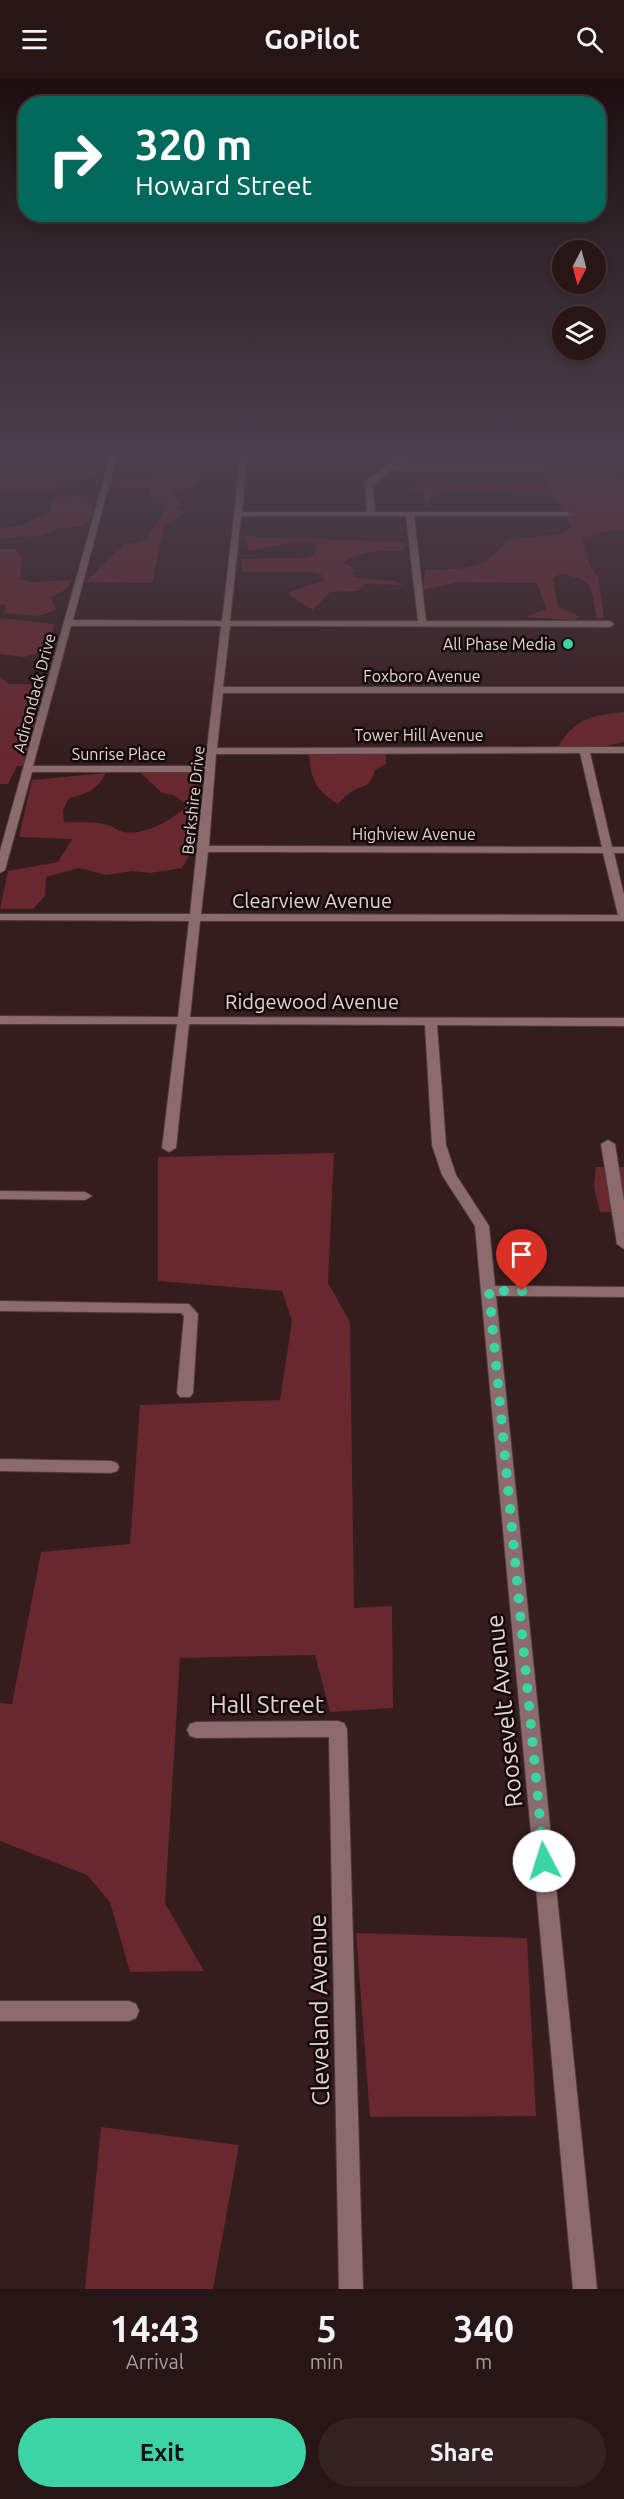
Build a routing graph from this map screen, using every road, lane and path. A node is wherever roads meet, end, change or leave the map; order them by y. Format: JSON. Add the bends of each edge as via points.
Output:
{"nodes":[{"id":1,"x":86,"y":557,"type":"edge"},
{"id":2,"x":233,"y":557,"type":"edge"},
{"id":3,"x":415,"y":557,"type":"edge"},
{"id":4,"x":68,"y":623,"type":"junction"},
{"id":5,"x":225,"y":623,"type":"junction"},
{"id":6,"x":422,"y":623,"type":"junction"},
{"id":7,"x":610,"y":624,"type":"dead end"},
{"id":8,"x":220,"y":690,"type":"junction"},
{"id":9,"x":624,"y":690,"type":"edge"},
{"id":10,"x":213,"y":750,"type":"junction"},
{"id":11,"x":584,"y":750,"type":"junction"},
{"id":12,"x":624,"y":750,"type":"edge"},
{"id":13,"x":210,"y":769,"type":"junction"},
{"id":14,"x":29,"y":770,"type":"junction"},
{"id":15,"x":0,"y":813,"type":"edge"},
{"id":16,"x":15,"y":813,"type":"junction"},
{"id":17,"x":203,"y":849,"type":"junction"},
{"id":18,"x":609,"y":850,"type":"junction"},
{"id":19,"x":624,"y":850,"type":"edge"},
{"id":20,"x":0,"y":870,"type":"edge"},
{"id":21,"x":0,"y":917,"type":"edge"},
{"id":22,"x":196,"y":918,"type":"junction"},
{"id":23,"x":624,"y":918,"type":"edge"},
{"id":24,"x":0,"y":1020,"type":"edge"},
{"id":25,"x":183,"y":1020,"type":"junction"},
{"id":26,"x":431,"y":1021,"type":"junction"},
{"id":27,"x":624,"y":1022,"type":"edge"},
{"id":28,"x":608,"y":1144,"type":"dead end"},
{"id":29,"x":169,"y":1148,"type":"dead end"},
{"id":30,"x":0,"y":1195,"type":"edge"},
{"id":31,"x":85,"y":1196,"type":"dead end"},
{"id":32,"x":624,"y":1244,"type":"edge"},
{"id":33,"x":489,"y":1291,"type":"junction"},
{"id":34,"x":624,"y":1292,"type":"edge"},
{"id":35,"x":0,"y":1306,"type":"edge"},
{"id":36,"x":185,"y":1393,"type":"dead end"},
{"id":37,"x":0,"y":1465,"type":"edge"},
{"id":38,"x":111,"y":1467,"type":"dead end"},
{"id":39,"x":338,"y":1729,"type":"joint"},
{"id":40,"x":196,"y":1730,"type":"dead end"},
{"id":41,"x":0,"y":2011,"type":"edge"},
{"id":42,"x":129,"y":2011,"type":"dead end"},
{"id":43,"x":351,"y":2289,"type":"edge"},
{"id":44,"x":585,"y":2289,"type":"edge"}],
"edges":[{"from":1,"to":4,"type":"street","name":"Adirondack Drive"},
{"from":2,"to":5,"type":"street","name":"Berkshire Drive"},
{"from":3,"to":6,"type":"street"},
{"from":4,"to":5,"type":"street"},
{"from":4,"to":14,"type":"street","name":"Adirondack Drive"},
{"from":5,"to":6,"type":"street"},
{"from":5,"to":8,"type":"street","name":"Berkshire Drive"},
{"from":6,"to":7,"type":"street"},
{"from":8,"to":9,"type":"street","name":"Foxboro Avenue"},
{"from":8,"to":10,"type":"street","name":"Berkshire Drive"},
{"from":10,"to":11,"type":"street","name":"Tower Hill Avenue"},
{"from":10,"to":13,"type":"street","name":"Berkshire Drive"},
{"from":11,"to":12,"type":"street","name":"Tower Hill Avenue"},
{"from":11,"to":18,"type":"street"},
{"from":13,"to":14,"type":"street","name":"Sunrise Place"},
{"from":13,"to":17,"type":"street","name":"Berkshire Drive"},
{"from":14,"to":16,"type":"street","name":"Adirondack Drive"},
{"from":15,"to":16,"type":"street"},
{"from":16,"to":20,"type":"street","name":"Adirondack Drive"},
{"from":17,"to":18,"type":"street","name":"Highview Avenue"},
{"from":17,"to":22,"type":"street","name":"Berkshire Drive"},
{"from":18,"to":19,"type":"street","name":"Highview Avenue"},
{"from":18,"to":23,"type":"street"},
{"from":21,"to":22,"type":"street","name":"Clearview Avenue"},
{"from":22,"to":23,"type":"street","name":"Clearview Avenue"},
{"from":22,"to":25,"type":"street","name":"Berkshire Drive"},
{"from":24,"to":25,"type":"street","name":"Ridgewood Avenue"},
{"from":25,"to":26,"type":"street","name":"Ridgewood Avenue"},
{"from":25,"to":29,"type":"street","name":"Berkshire Drive"},
{"from":26,"to":27,"type":"street","name":"Ridgewood Avenue"},
{"from":26,"to":33,"type":"street","name":"Roosevelt Avenue","via":[[438,1145],[449,1174],[482,1226]]},
{"from":28,"to":32,"type":"street"},
{"from":30,"to":31,"type":"street"},
{"from":33,"to":34,"type":"street"},
{"from":33,"to":44,"type":"street","name":"Roosevelt Avenue"},
{"from":35,"to":36,"type":"street","via":[[184,1308],[191,1314]]},
{"from":37,"to":38,"type":"street"},
{"from":39,"to":40,"type":"street","name":"Hall Street"},
{"from":39,"to":43,"type":"street","name":"Cleveland Avenue"},
{"from":41,"to":42,"type":"street"}]}
